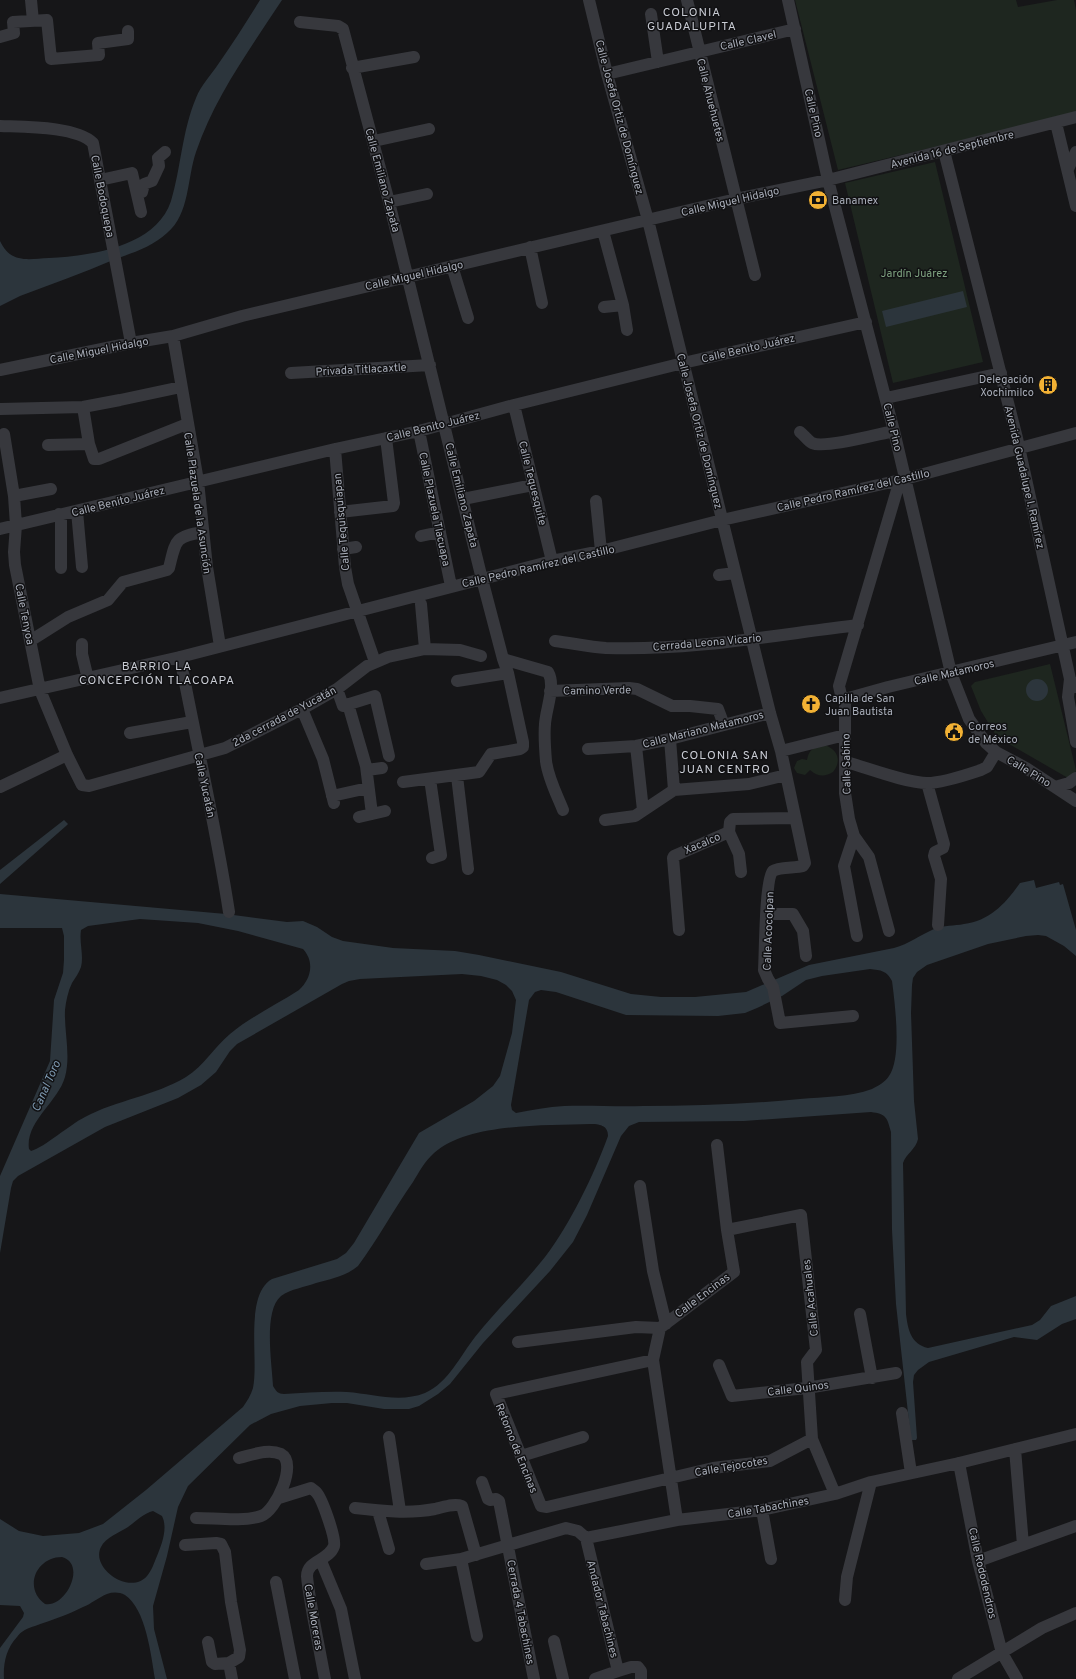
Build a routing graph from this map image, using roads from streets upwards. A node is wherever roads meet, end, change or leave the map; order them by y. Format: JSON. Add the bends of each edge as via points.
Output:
{"nodes":[{"id":1,"x":31,"y":0,"type":"edge"},
{"id":2,"x":589,"y":0,"type":"edge"},
{"id":3,"x":687,"y":0,"type":"edge"},
{"id":4,"x":788,"y":0,"type":"edge"},
{"id":5,"x":651,"y":14,"type":"dead end"},
{"id":6,"x":33,"y":21,"type":"junction"},
{"id":7,"x":300,"y":22,"type":"dead end"},
{"id":8,"x":795,"y":29,"type":"junction"},
{"id":9,"x":128,"y":31,"type":"dead end"},
{"id":10,"x":0,"y":37,"type":"edge"},
{"id":11,"x":699,"y":51,"type":"junction"},
{"id":12,"x":414,"y":57,"type":"dead end"},
{"id":13,"x":658,"y":62,"type":"junction"},
{"id":14,"x":352,"y":68,"type":"junction"},
{"id":15,"x":607,"y":74,"type":"junction"},
{"id":16,"x":1076,"y":117,"type":"edge"},
{"id":17,"x":1056,"y":122,"type":"junction"},
{"id":18,"x":0,"y":126,"type":"edge"},
{"id":19,"x":429,"y":129,"type":"dead end"},
{"id":20,"x":374,"y":141,"type":"junction"},
{"id":21,"x":944,"y":151,"type":"junction"},
{"id":22,"x":166,"y":152,"type":"dead end"},
{"id":23,"x":1076,"y":152,"type":"edge"},
{"id":24,"x":1068,"y":169,"type":"junction"},
{"id":25,"x":100,"y":180,"type":"junction"},
{"id":26,"x":828,"y":180,"type":"junction"},
{"id":27,"x":137,"y":193,"type":"junction"},
{"id":28,"x":427,"y":194,"type":"dead end"},
{"id":29,"x":736,"y":199,"type":"junction"},
{"id":30,"x":389,"y":202,"type":"junction"},
{"id":31,"x":1076,"y":206,"type":"edge"},
{"id":32,"x":141,"y":212,"type":"dead end"},
{"id":33,"x":648,"y":220,"type":"junction"},
{"id":34,"x":602,"y":231,"type":"junction"},
{"id":35,"x":530,"y":247,"type":"junction"},
{"id":36,"x":452,"y":266,"type":"junction"},
{"id":37,"x":755,"y":275,"type":"dead end"},
{"id":38,"x":408,"y":276,"type":"junction"},
{"id":39,"x":542,"y":303,"type":"dead end"},
{"id":40,"x":623,"y":304,"type":"junction"},
{"id":41,"x":604,"y":308,"type":"dead end"},
{"id":42,"x":468,"y":318,"type":"dead end"},
{"id":43,"x":866,"y":322,"type":"junction"},
{"id":44,"x":627,"y":330,"type":"dead end"},
{"id":45,"x":173,"y":336,"type":"junction"},
{"id":46,"x":131,"y":343,"type":"junction"},
{"id":47,"x":683,"y":363,"type":"junction"},
{"id":48,"x":430,"y":365,"type":"junction"},
{"id":49,"x":0,"y":370,"type":"edge"},
{"id":50,"x":291,"y":373,"type":"dead end"},
{"id":51,"x":1001,"y":373,"type":"junction"},
{"id":52,"x":181,"y":386,"type":"junction"},
{"id":53,"x":886,"y":398,"type":"junction"},
{"id":54,"x":514,"y":405,"type":"junction"},
{"id":55,"x":83,"y":407,"type":"junction"},
{"id":56,"x":1,"y":409,"type":"edge"},
{"id":57,"x":188,"y":424,"type":"junction"},
{"id":58,"x":445,"y":424,"type":"junction"},
{"id":59,"x":894,"y":430,"type":"junction"},
{"id":60,"x":419,"y":431,"type":"junction"},
{"id":61,"x":800,"y":432,"type":"dead end"},
{"id":62,"x":1076,"y":433,"type":"edge"},
{"id":63,"x":4,"y":434,"type":"dead end"},
{"id":64,"x":386,"y":438,"type":"junction"},
{"id":65,"x":89,"y":444,"type":"junction"},
{"id":66,"x":48,"y":445,"type":"dead end"},
{"id":67,"x":1019,"y":448,"type":"junction"},
{"id":68,"x":335,"y":449,"type":"junction"},
{"id":69,"x":903,"y":479,"type":"junction"},
{"id":70,"x":198,"y":481,"type":"junction"},
{"id":71,"x":533,"y":485,"type":"junction"},
{"id":72,"x":51,"y":489,"type":"dead end"},
{"id":73,"x":14,"y":496,"type":"junction"},
{"id":74,"x":463,"y":500,"type":"junction"},
{"id":75,"x":596,"y":501,"type":"dead end"},
{"id":76,"x":77,"y":511,"type":"junction"},
{"id":77,"x":340,"y":512,"type":"junction"},
{"id":78,"x":59,"y":514,"type":"junction"},
{"id":79,"x":722,"y":520,"type":"junction"},
{"id":80,"x":16,"y":525,"type":"junction"},
{"id":81,"x":0,"y":529,"type":"edge"},
{"id":82,"x":203,"y":532,"type":"junction"},
{"id":83,"x":440,"y":532,"type":"junction"},
{"id":84,"x":421,"y":536,"type":"dead end"},
{"id":85,"x":356,"y":547,"type":"dead end"},
{"id":86,"x":344,"y":549,"type":"junction"},
{"id":87,"x":602,"y":551,"type":"junction"},
{"id":88,"x":552,"y":561,"type":"junction"},
{"id":89,"x":82,"y":567,"type":"dead end"},
{"id":90,"x":61,"y":568,"type":"dead end"},
{"id":91,"x":735,"y":573,"type":"junction"},
{"id":92,"x":719,"y":575,"type":"dead end"},
{"id":93,"x":482,"y":580,"type":"junction"},
{"id":94,"x":451,"y":586,"type":"junction"},
{"id":95,"x":421,"y":604,"type":"dead end"},
{"id":96,"x":359,"y":610,"type":"junction"},
{"id":97,"x":858,"y":625,"type":"junction"},
{"id":98,"x":30,"y":640,"type":"junction"},
{"id":99,"x":752,"y":640,"type":"junction"},
{"id":100,"x":555,"y":641,"type":"dead end"},
{"id":101,"x":1076,"y":642,"type":"edge"},
{"id":102,"x":82,"y":644,"type":"dead end"},
{"id":103,"x":1063,"y":645,"type":"junction"},
{"id":104,"x":220,"y":646,"type":"junction"},
{"id":105,"x":425,"y":649,"type":"junction"},
{"id":106,"x":481,"y":656,"type":"dead end"},
{"id":107,"x":180,"y":657,"type":"junction"},
{"id":108,"x":502,"y":660,"type":"junction"},
{"id":109,"x":375,"y":662,"type":"junction"},
{"id":110,"x":508,"y":673,"type":"junction"},
{"id":111,"x":951,"y":673,"type":"junction"},
{"id":112,"x":88,"y":679,"type":"junction"},
{"id":113,"x":457,"y":681,"type":"dead end"},
{"id":114,"x":1073,"y":683,"type":"edge"},
{"id":115,"x":337,"y":689,"type":"junction"},
{"id":116,"x":40,"y":690,"type":"junction"},
{"id":117,"x":550,"y":691,"type":"junction"},
{"id":118,"x":0,"y":698,"type":"edge"},
{"id":119,"x":845,"y":699,"type":"junction"},
{"id":120,"x":348,"y":704,"type":"junction"},
{"id":121,"x":302,"y":709,"type":"junction"},
{"id":122,"x":770,"y":713,"type":"junction"},
{"id":123,"x":192,"y":722,"type":"junction"},
{"id":124,"x":724,"y":725,"type":"junction"},
{"id":125,"x":130,"y":733,"type":"dead end"},
{"id":126,"x":846,"y":736,"type":"junction"},
{"id":127,"x":670,"y":739,"type":"junction"},
{"id":128,"x":1076,"y":742,"type":"edge"},
{"id":129,"x":636,"y":746,"type":"junction"},
{"id":130,"x":588,"y":749,"type":"dead end"},
{"id":131,"x":781,"y":751,"type":"junction"},
{"id":132,"x":996,"y":752,"type":"junction"},
{"id":133,"x":67,"y":754,"type":"junction"},
{"id":134,"x":199,"y":756,"type":"junction"},
{"id":135,"x":389,"y":756,"type":"dead end"},
{"id":136,"x":846,"y":762,"type":"junction"},
{"id":137,"x":382,"y":768,"type":"dead end"},
{"id":138,"x":367,"y":770,"type":"junction"},
{"id":139,"x":786,"y":775,"type":"junction"},
{"id":140,"x":457,"y":776,"type":"junction"},
{"id":141,"x":1076,"y":778,"type":"edge"},
{"id":142,"x":430,"y":779,"type":"junction"},
{"id":143,"x":403,"y":782,"type":"dead end"},
{"id":144,"x":927,"y":783,"type":"junction"},
{"id":145,"x":82,"y":785,"type":"joint"},
{"id":146,"x":0,"y":787,"type":"edge"},
{"id":147,"x":1055,"y":787,"type":"junction"},
{"id":148,"x":368,"y":788,"type":"junction"},
{"id":149,"x":674,"y":790,"type":"junction"},
{"id":150,"x":1076,"y":801,"type":"edge"},
{"id":151,"x":563,"y":810,"type":"dead end"},
{"id":152,"x":643,"y":810,"type":"junction"},
{"id":153,"x":385,"y":811,"type":"dead end"},
{"id":154,"x":372,"y":814,"type":"junction"},
{"id":155,"x":359,"y":817,"type":"dead end"},
{"id":156,"x":795,"y":818,"type":"junction"},
{"id":157,"x":605,"y":820,"type":"dead end"},
{"id":158,"x":729,"y":832,"type":"junction"},
{"id":159,"x":854,"y":836,"type":"junction"},
{"id":160,"x":432,"y":858,"type":"dead end"},
{"id":161,"x":805,"y":863,"type":"joint"},
{"id":162,"x":468,"y":869,"type":"dead end"},
{"id":163,"x":741,"y":872,"type":"dead end"},
{"id":164,"x":229,"y":912,"type":"dead end"},
{"id":165,"x":766,"y":914,"type":"junction"},
{"id":166,"x":938,"y":925,"type":"dead end"},
{"id":167,"x":679,"y":930,"type":"dead end"},
{"id":168,"x":889,"y":931,"type":"dead end"},
{"id":169,"x":857,"y":936,"type":"dead end"},
{"id":170,"x":806,"y":956,"type":"dead end"},
{"id":171,"x":853,"y":1016,"type":"dead end"},
{"id":172,"x":717,"y":1145,"type":"dead end"},
{"id":173,"x":640,"y":1186,"type":"dead end"},
{"id":174,"x":727,"y":1230,"type":"junction"},
{"id":175,"x":860,"y":1314,"type":"dead end"},
{"id":176,"x":663,"y":1326,"type":"junction"},
{"id":177,"x":518,"y":1342,"type":"dead end"},
{"id":178,"x":653,"y":1360,"type":"junction"},
{"id":179,"x":719,"y":1365,"type":"dead end"},
{"id":180,"x":896,"y":1373,"type":"dead end"},
{"id":181,"x":872,"y":1378,"type":"junction"},
{"id":182,"x":807,"y":1388,"type":"junction"},
{"id":183,"x":902,"y":1413,"type":"dead end"},
{"id":184,"x":1076,"y":1434,"type":"edge"},
{"id":185,"x":389,"y":1437,"type":"dead end"},
{"id":186,"x":584,"y":1437,"type":"dead end"},
{"id":187,"x":812,"y":1439,"type":"junction"},
{"id":188,"x":1015,"y":1449,"type":"junction"},
{"id":189,"x":521,"y":1456,"type":"junction"},
{"id":190,"x":239,"y":1458,"type":"dead end"},
{"id":191,"x":959,"y":1463,"type":"junction"},
{"id":192,"x":911,"y":1473,"type":"junction"},
{"id":193,"x":670,"y":1479,"type":"junction"},
{"id":194,"x":482,"y":1482,"type":"dead end"},
{"id":195,"x":871,"y":1482,"type":"junction"},
{"id":196,"x":835,"y":1494,"type":"junction"},
{"id":197,"x":278,"y":1498,"type":"junction"},
{"id":198,"x":354,"y":1508,"type":"dead end"},
{"id":199,"x":762,"y":1510,"type":"junction"},
{"id":200,"x":378,"y":1511,"type":"junction"},
{"id":201,"x":400,"y":1511,"type":"junction"},
{"id":202,"x":196,"y":1518,"type":"dead end"},
{"id":203,"x":677,"y":1520,"type":"junction"},
{"id":204,"x":1076,"y":1526,"type":"edge"},
{"id":205,"x":586,"y":1538,"type":"junction"},
{"id":206,"x":185,"y":1545,"type":"dead end"},
{"id":207,"x":1023,"y":1545,"type":"junction"},
{"id":208,"x":507,"y":1546,"type":"junction"},
{"id":209,"x":389,"y":1549,"type":"dead end"},
{"id":210,"x":476,"y":1555,"type":"junction"},
{"id":211,"x":461,"y":1559,"type":"junction"},
{"id":212,"x":771,"y":1559,"type":"dead end"},
{"id":213,"x":321,"y":1561,"type":"junction"},
{"id":214,"x":978,"y":1561,"type":"junction"},
{"id":215,"x":426,"y":1564,"type":"dead end"},
{"id":216,"x":276,"y":1582,"type":"dead end"},
{"id":217,"x":845,"y":1600,"type":"dead end"},
{"id":218,"x":1076,"y":1613,"type":"edge"},
{"id":219,"x":477,"y":1636,"type":"dead end"},
{"id":220,"x":554,"y":1641,"type":"dead end"},
{"id":221,"x":208,"y":1642,"type":"dead end"},
{"id":222,"x":1002,"y":1653,"type":"junction"},
{"id":223,"x":229,"y":1663,"type":"junction"},
{"id":224,"x":618,"y":1671,"type":"junction"},
{"id":225,"x":963,"y":1678,"type":"edge"},
{"id":226,"x":232,"y":1679,"type":"edge"},
{"id":227,"x":296,"y":1679,"type":"edge"},
{"id":228,"x":325,"y":1679,"type":"edge"},
{"id":229,"x":355,"y":1679,"type":"edge"},
{"id":230,"x":534,"y":1679,"type":"edge"},
{"id":231,"x":563,"y":1679,"type":"edge"},
{"id":232,"x":595,"y":1679,"type":"edge"},
{"id":233,"x":642,"y":1679,"type":"edge"},
{"id":234,"x":1017,"y":1679,"type":"edge"}],
"edges":[{"from":1,"to":6,"type":"street"},
{"from":2,"to":15,"type":"street","name":"Calle Josefa Ortiz de Domínguez"},
{"from":3,"to":11,"type":"street","name":"Calle Ahuehuetes"},
{"from":4,"to":8,"type":"street","name":"Calle Pino"},
{"from":5,"to":13,"type":"street"},
{"from":6,"to":9,"type":"street","via":[[48,20],[51,59],[99,55],[98,43],[128,38]]},
{"from":6,"to":10,"type":"street","via":[[13,22],[14,33]]},
{"from":7,"to":14,"type":"street","name":"Calle Emiliano Zapata","via":[[338,26],[343,29]]},
{"from":8,"to":11,"type":"street","name":"Calle Clavel"},
{"from":8,"to":26,"type":"street","name":"Calle Pino"},
{"from":11,"to":13,"type":"street","name":"Calle Clavel"},
{"from":11,"to":29,"type":"street","name":"Calle Ahuehuetes"},
{"from":12,"to":14,"type":"street"},
{"from":13,"to":15,"type":"street","name":"Calle Clavel"},
{"from":14,"to":20,"type":"street","name":"Calle Emiliano Zapata"},
{"from":15,"to":33,"type":"street","name":"Calle Josefa Ortiz de Domínguez"},
{"from":16,"to":17,"type":"street","name":"Avenida 16 de Septiembre"},
{"from":17,"to":21,"type":"street","name":"Avenida 16 de Septiembre"},
{"from":17,"to":24,"type":"street"},
{"from":18,"to":25,"type":"street","name":"Calle Bodoquepa","via":[[44,128],[80,135],[90,140]]},
{"from":19,"to":20,"type":"street"},
{"from":20,"to":30,"type":"street","name":"Calle Emiliano Zapata"},
{"from":21,"to":26,"type":"street","name":"Avenida 16 de Septiembre"},
{"from":21,"to":51,"type":"street","name":"Avenida Guadalupe I. Ramírez"},
{"from":22,"to":27,"type":"street","via":[[158,158],[159,166],[152,181],[144,184],[142,192]]},
{"from":23,"to":24,"type":"street"},
{"from":24,"to":31,"type":"street"},
{"from":25,"to":27,"type":"street","via":[[132,173]]},
{"from":25,"to":46,"type":"street","name":"Calle Bodoquepa"},
{"from":26,"to":29,"type":"street","name":"Calle Miguel Hidalgo"},
{"from":26,"to":43,"type":"street","name":"Calle Pino"},
{"from":27,"to":32,"type":"street"},
{"from":28,"to":30,"type":"street"},
{"from":29,"to":33,"type":"street","name":"Calle Miguel Hidalgo"},
{"from":29,"to":37,"type":"street","name":"Calle Ahuehuetes"},
{"from":30,"to":38,"type":"street","name":"Calle Emiliano Zapata"},
{"from":33,"to":34,"type":"street","name":"Calle Miguel Hidalgo"},
{"from":33,"to":47,"type":"street","name":"Calle Josefa Ortiz de Domínguez"},
{"from":34,"to":35,"type":"street","name":"Calle Miguel Hidalgo"},
{"from":34,"to":40,"type":"street"},
{"from":35,"to":36,"type":"street","name":"Calle Miguel Hidalgo"},
{"from":35,"to":39,"type":"street"},
{"from":36,"to":38,"type":"street","name":"Calle Miguel Hidalgo"},
{"from":36,"to":42,"type":"street"},
{"from":38,"to":45,"type":"street","name":"Calle Miguel Hidalgo","via":[[242,316]]},
{"from":38,"to":48,"type":"street","name":"Calle Emiliano Zapata"},
{"from":40,"to":41,"type":"street"},
{"from":40,"to":44,"type":"street"},
{"from":43,"to":47,"type":"street","name":"Calle Benito Juárez"},
{"from":43,"to":53,"type":"street","name":"Calle Pino"},
{"from":45,"to":46,"type":"street","name":"Calle Miguel Hidalgo"},
{"from":45,"to":52,"type":"street","name":"Calle Plazuela de la Asunción"},
{"from":46,"to":49,"type":"street","name":"Calle Miguel Hidalgo"},
{"from":47,"to":54,"type":"street","name":"Calle Benito Juárez"},
{"from":47,"to":79,"type":"street","name":"Calle Josefa Ortiz de Domínguez"},
{"from":48,"to":50,"type":"street","name":"Privada Titlacaxtle"},
{"from":48,"to":58,"type":"street","name":"Calle Emiliano Zapata"},
{"from":51,"to":53,"type":"street"},
{"from":51,"to":67,"type":"street","name":"Avenida Guadalupe I. Ramírez"},
{"from":52,"to":55,"type":"street"},
{"from":52,"to":57,"type":"street","name":"Calle Plazuela de la Asunción"},
{"from":53,"to":59,"type":"street","name":"Calle Pino"},
{"from":54,"to":58,"type":"street","name":"Calle Benito Juárez"},
{"from":54,"to":71,"type":"street","name":"Calle Tequesquite"},
{"from":55,"to":56,"type":"street"},
{"from":55,"to":65,"type":"street"},
{"from":57,"to":65,"type":"street","via":[[99,459],[94,459]]},
{"from":57,"to":70,"type":"street","name":"Calle Plazuela de la Asunción"},
{"from":58,"to":60,"type":"street","name":"Calle Benito Juárez"},
{"from":58,"to":74,"type":"street","name":"Calle Emiliano Zapata"},
{"from":59,"to":61,"type":"street","via":[[822,444],[811,443]]},
{"from":59,"to":69,"type":"street","name":"Calle Pino"},
{"from":60,"to":64,"type":"street","name":"Calle Benito Juárez"},
{"from":60,"to":83,"type":"street","name":"Calle Plazuela Tlacuapa"},
{"from":62,"to":67,"type":"street","name":"Calle Pedro Ramírez del Castillo"},
{"from":63,"to":73,"type":"street","name":"Calle Tenyoa"},
{"from":64,"to":68,"type":"street","name":"Calle Benito Juárez"},
{"from":64,"to":77,"type":"street","via":[[393,506]]},
{"from":65,"to":66,"type":"street"},
{"from":67,"to":69,"type":"street","name":"Calle Pedro Ramírez del Castillo"},
{"from":67,"to":103,"type":"street","name":"Avenida Guadalupe I. Ramírez"},
{"from":68,"to":70,"type":"street","name":"Calle Benito Juárez"},
{"from":68,"to":77,"type":"street","name":"Calle Tequisquiapan"},
{"from":69,"to":79,"type":"street","name":"Calle Pedro Ramírez del Castillo"},
{"from":69,"to":97,"type":"street","name":"Calle Sabino"},
{"from":69,"to":111,"type":"street","name":"Calle Pino"},
{"from":70,"to":76,"type":"street","name":"Calle Benito Juárez"},
{"from":70,"to":82,"type":"street","name":"Calle Plazuela de la Asunción"},
{"from":71,"to":74,"type":"street"},
{"from":71,"to":88,"type":"street","name":"Calle Tequesquite"},
{"from":72,"to":73,"type":"street"},
{"from":73,"to":80,"type":"street","name":"Calle Tenyoa"},
{"from":74,"to":93,"type":"street","name":"Calle Emiliano Zapata"},
{"from":75,"to":87,"type":"street"},
{"from":76,"to":78,"type":"street","name":"Calle Benito Juárez"},
{"from":76,"to":89,"type":"street"},
{"from":77,"to":86,"type":"street","name":"Calle Tequisquiapan"},
{"from":78,"to":80,"type":"street","name":"Calle Benito Juárez"},
{"from":78,"to":90,"type":"street"},
{"from":79,"to":87,"type":"street","name":"Calle Pedro Ramírez del Castillo"},
{"from":79,"to":91,"type":"street","name":"Calle Josefa Ortiz de Domínguez"},
{"from":80,"to":81,"type":"street","name":"Calle Benito Juárez"},
{"from":80,"to":98,"type":"street","name":"Calle Tenyoa","via":[[15,565]]},
{"from":82,"to":98,"type":"street","via":[[182,536],[177,542],[167,570],[123,582],[108,600],[68,617]]},
{"from":82,"to":104,"type":"street","name":"Calle Plazuela de la Asunción"},
{"from":83,"to":84,"type":"street"},
{"from":83,"to":94,"type":"street","name":"Calle Plazuela Tlacuapa"},
{"from":85,"to":86,"type":"street"},
{"from":86,"to":96,"type":"street","name":"Calle Tequisquiapan","via":[[348,584]]},
{"from":87,"to":88,"type":"street","name":"Calle Pedro Ramírez del Castillo"},
{"from":88,"to":93,"type":"street","name":"Calle Pedro Ramírez del Castillo"},
{"from":91,"to":92,"type":"street"},
{"from":91,"to":99,"type":"street","name":"Calle Josefa Ortiz de Domínguez"},
{"from":93,"to":94,"type":"street","name":"Calle Pedro Ramírez del Castillo"},
{"from":93,"to":108,"type":"street","name":"Calle Emiliano Zapata"},
{"from":94,"to":96,"type":"street","name":"Calle Pedro Ramírez del Castillo"},
{"from":95,"to":105,"type":"street"},
{"from":96,"to":104,"type":"street","name":"Calle Pedro Ramírez del Castillo"},
{"from":96,"to":109,"type":"street","name":"Calle Tequisquiapan"},
{"from":97,"to":99,"type":"street","name":"Cerrada Leona Vicario"},
{"from":97,"to":119,"type":"street","name":"Calle Sabino","via":[[839,686]]},
{"from":98,"to":116,"type":"street","name":"Calle Tenyoa"},
{"from":99,"to":100,"type":"street","name":"Cerrada Leona Vicario","via":[[605,648]]},
{"from":99,"to":122,"type":"street","name":"Calle Josefa Ortiz de Domínguez"},
{"from":101,"to":103,"type":"street"},
{"from":102,"to":112,"type":"street"},
{"from":103,"to":111,"type":"street","name":"Calle Matamoros"},
{"from":103,"to":114,"type":"street","name":"Avenida Guadalupe I. Ramírez"},
{"from":104,"to":107,"type":"street","name":"Calle Pedro Ramírez del Castillo"},
{"from":105,"to":106,"type":"street","name":"2da cerrada de Yucatán","via":[[460,650]]},
{"from":105,"to":109,"type":"street","name":"2da cerrada de Yucatán"},
{"from":107,"to":112,"type":"street","name":"Calle Pedro Ramírez del Castillo"},
{"from":107,"to":123,"type":"street","name":"Calle Yucatán"},
{"from":108,"to":110,"type":"street","name":"Calle Emiliano Zapata"},
{"from":108,"to":117,"type":"street","via":[[548,672],[551,677]]},
{"from":109,"to":115,"type":"street","name":"2da cerrada de Yucatán"},
{"from":110,"to":113,"type":"street"},
{"from":110,"to":140,"type":"street","name":"Calle Emiliano Zapata","via":[[523,747],[492,754],[479,772]]},
{"from":111,"to":119,"type":"street","name":"Calle Matamoros"},
{"from":111,"to":132,"type":"street","name":"Calle Pino","via":[[969,719],[977,732]]},
{"from":112,"to":116,"type":"street","name":"Calle Pedro Ramírez del Castillo"},
{"from":114,"to":128,"type":"street","name":"Avenida Guadalupe I. Ramírez","via":[[1068,697]]},
{"from":115,"to":120,"type":"street","via":[[343,706]]},
{"from":115,"to":121,"type":"street","name":"2da cerrada de Yucatán"},
{"from":116,"to":118,"type":"street","name":"Calle Pedro Ramírez del Castillo"},
{"from":116,"to":133,"type":"street","name":"Calle Tenyoa"},
{"from":117,"to":124,"type":"street","name":"Camino Verde","via":[[637,689],[672,706],[718,709]]},
{"from":117,"to":151,"type":"street","via":[[544,725],[546,762]]},
{"from":119,"to":126,"type":"street","name":"Calle Sabino"},
{"from":120,"to":135,"type":"street","via":[[375,696]]},
{"from":120,"to":138,"type":"street"},
{"from":121,"to":134,"type":"street","name":"2da cerrada de Yucatán","via":[[225,748]]},
{"from":121,"to":148,"type":"street","via":[[323,759],[333,799]]},
{"from":122,"to":124,"type":"street","name":"Calle Mariano Matamoros"},
{"from":122,"to":131,"type":"street","name":"Calle Josefa Ortiz de Domínguez"},
{"from":123,"to":125,"type":"street"},
{"from":123,"to":134,"type":"street","name":"Calle Yucatán"},
{"from":124,"to":127,"type":"street","name":"Calle Mariano Matamoros"},
{"from":126,"to":131,"type":"street"},
{"from":126,"to":136,"type":"street","name":"Calle Sabino"},
{"from":127,"to":129,"type":"street","name":"Calle Mariano Matamoros"},
{"from":127,"to":149,"type":"street"},
{"from":129,"to":130,"type":"street","name":"Calle Mariano Matamoros"},
{"from":129,"to":152,"type":"street"},
{"from":131,"to":139,"type":"street","name":"Calle Josefa Ortiz de Domínguez"},
{"from":132,"to":144,"type":"street","via":[[981,770]]},
{"from":132,"to":147,"type":"street","name":"Calle Pino"},
{"from":133,"to":145,"type":"street","name":"Calle Tenyoa"},
{"from":133,"to":146,"type":"street"},
{"from":134,"to":145,"type":"street","name":"2da cerrada de Yucatán","via":[[89,786]]},
{"from":134,"to":164,"type":"street","name":"Calle Yucatán","via":[[220,850]]},
{"from":136,"to":144,"type":"street","via":[[907,780]]},
{"from":136,"to":159,"type":"street","name":"Calle Sabino","via":[[845,793]]},
{"from":137,"to":138,"type":"street"},
{"from":138,"to":148,"type":"street"},
{"from":139,"to":149,"type":"street","via":[[749,784]]},
{"from":139,"to":156,"type":"street","name":"Calle Josefa Ortiz de Domínguez"},
{"from":140,"to":142,"type":"street","name":"Calle Emiliano Zapata"},
{"from":140,"to":162,"type":"street"},
{"from":141,"to":147,"type":"street"},
{"from":142,"to":143,"type":"street","name":"Calle Emiliano Zapata"},
{"from":142,"to":160,"type":"street","via":[[441,855]]},
{"from":144,"to":166,"type":"street","via":[[944,844],[934,856],[941,879]]},
{"from":147,"to":150,"type":"street","name":"Calle Pino"},
{"from":148,"to":154,"type":"street"},
{"from":149,"to":152,"type":"street"},
{"from":152,"to":157,"type":"street","via":[[635,816]]},
{"from":153,"to":154,"type":"street"},
{"from":154,"to":155,"type":"street"},
{"from":156,"to":158,"type":"street","name":"Xacalco","via":[[733,819]]},
{"from":156,"to":161,"type":"street","name":"Calle Josefa Ortiz de Domínguez"},
{"from":158,"to":163,"type":"street","via":[[740,854]]},
{"from":158,"to":167,"type":"street","name":"Xacalco","via":[[674,856]]},
{"from":159,"to":168,"type":"street","name":"Calle Sabino","via":[[869,856]]},
{"from":159,"to":169,"type":"street","via":[[844,866]]},
{"from":161,"to":165,"type":"street","name":"Calle Acocolpan","via":[[803,866],[776,869],[772,872]]},
{"from":165,"to":170,"type":"street","via":[[793,914],[803,931]]},
{"from":165,"to":171,"type":"street","name":"Calle Acocolpan","via":[[764,970],[773,987],[780,1024]]},
{"from":172,"to":174,"type":"street"},
{"from":173,"to":176,"type":"street"},
{"from":174,"to":176,"type":"street","name":"Calle Encinas","via":[[734,1272]]},
{"from":174,"to":182,"type":"street","name":"Calle Acahuales","via":[[801,1215],[816,1350],[806,1362]]},
{"from":175,"to":181,"type":"street"},
{"from":176,"to":177,"type":"street"},
{"from":176,"to":178,"type":"street"},
{"from":178,"to":189,"type":"street","name":"Retorno de Encinas","via":[[496,1394]]},
{"from":178,"to":193,"type":"street"},
{"from":179,"to":182,"type":"street","name":"Calle Quinos","via":[[732,1396]]},
{"from":180,"to":181,"type":"street","name":"Calle Quinos"},
{"from":181,"to":182,"type":"street","name":"Calle Quinos"},
{"from":182,"to":187,"type":"street","name":"Calle Acahuales"},
{"from":183,"to":192,"type":"street"},
{"from":184,"to":188,"type":"street","name":"Calle Tabachines"},
{"from":185,"to":201,"type":"street"},
{"from":186,"to":189,"type":"street"},
{"from":187,"to":193,"type":"street","name":"Calle Tejocotes","via":[[770,1461],[713,1468]]},
{"from":187,"to":196,"type":"street","name":"Calle Acahuales"},
{"from":188,"to":191,"type":"street","name":"Calle Tabachines"},
{"from":188,"to":207,"type":"street"},
{"from":189,"to":193,"type":"street","name":"Retorno de Encinas","via":[[542,1506],[547,1507]]},
{"from":190,"to":197,"type":"street","via":[[266,1451],[287,1459],[287,1474]]},
{"from":191,"to":192,"type":"street","name":"Calle Tabachines"},
{"from":191,"to":214,"type":"street","name":"Calle Rododendros"},
{"from":192,"to":195,"type":"street","name":"Calle Tabachines"},
{"from":193,"to":203,"type":"street"},
{"from":194,"to":208,"type":"street","name":"Cerrada 4 Tabachines","via":[[488,1499],[499,1501]]},
{"from":195,"to":196,"type":"street","name":"Calle Tabachines"},
{"from":195,"to":217,"type":"street","via":[[847,1577]]},
{"from":196,"to":199,"type":"street","name":"Calle Tabachines"},
{"from":197,"to":202,"type":"street","via":[[272,1509],[262,1516]]},
{"from":197,"to":213,"type":"street","name":"Calle Moreras","via":[[311,1488],[316,1492],[322,1502],[334,1540],[330,1553]]},
{"from":198,"to":200,"type":"street"},
{"from":199,"to":203,"type":"street","name":"Calle Tabachines"},
{"from":199,"to":212,"type":"street"},
{"from":200,"to":201,"type":"street"},
{"from":200,"to":209,"type":"street"},
{"from":201,"to":210,"type":"street","via":[[433,1509],[457,1504],[462,1506]]},
{"from":203,"to":205,"type":"street","name":"Calle Tabachines"},
{"from":204,"to":207,"type":"street"},
{"from":205,"to":208,"type":"street","via":[[578,1531],[566,1528]]},
{"from":205,"to":224,"type":"street","name":"Andador Tabachines"},
{"from":206,"to":223,"type":"street","via":[[216,1543],[221,1544],[225,1552],[240,1650],[239,1657]]},
{"from":207,"to":214,"type":"street"},
{"from":208,"to":210,"type":"street"},
{"from":208,"to":230,"type":"street","name":"Cerrada 4 Tabachines"},
{"from":210,"to":211,"type":"street"},
{"from":211,"to":215,"type":"street"},
{"from":211,"to":219,"type":"street"},
{"from":213,"to":228,"type":"street","name":"Calle Moreras","via":[[310,1565],[307,1577]]},
{"from":213,"to":229,"type":"street","via":[[341,1609]]},
{"from":214,"to":222,"type":"street","name":"Calle Rododendros"},
{"from":216,"to":227,"type":"street"},
{"from":218,"to":222,"type":"street","via":[[1042,1628]]},
{"from":220,"to":231,"type":"street"},
{"from":221,"to":223,"type":"street","via":[[212,1662]]},
{"from":222,"to":225,"type":"street"},
{"from":222,"to":234,"type":"street","name":"Calle Rododendros"},
{"from":223,"to":226,"type":"street"},
{"from":224,"to":232,"type":"street"},
{"from":224,"to":233,"type":"street","name":"Andador Tabachines","via":[[638,1667]]}]}
